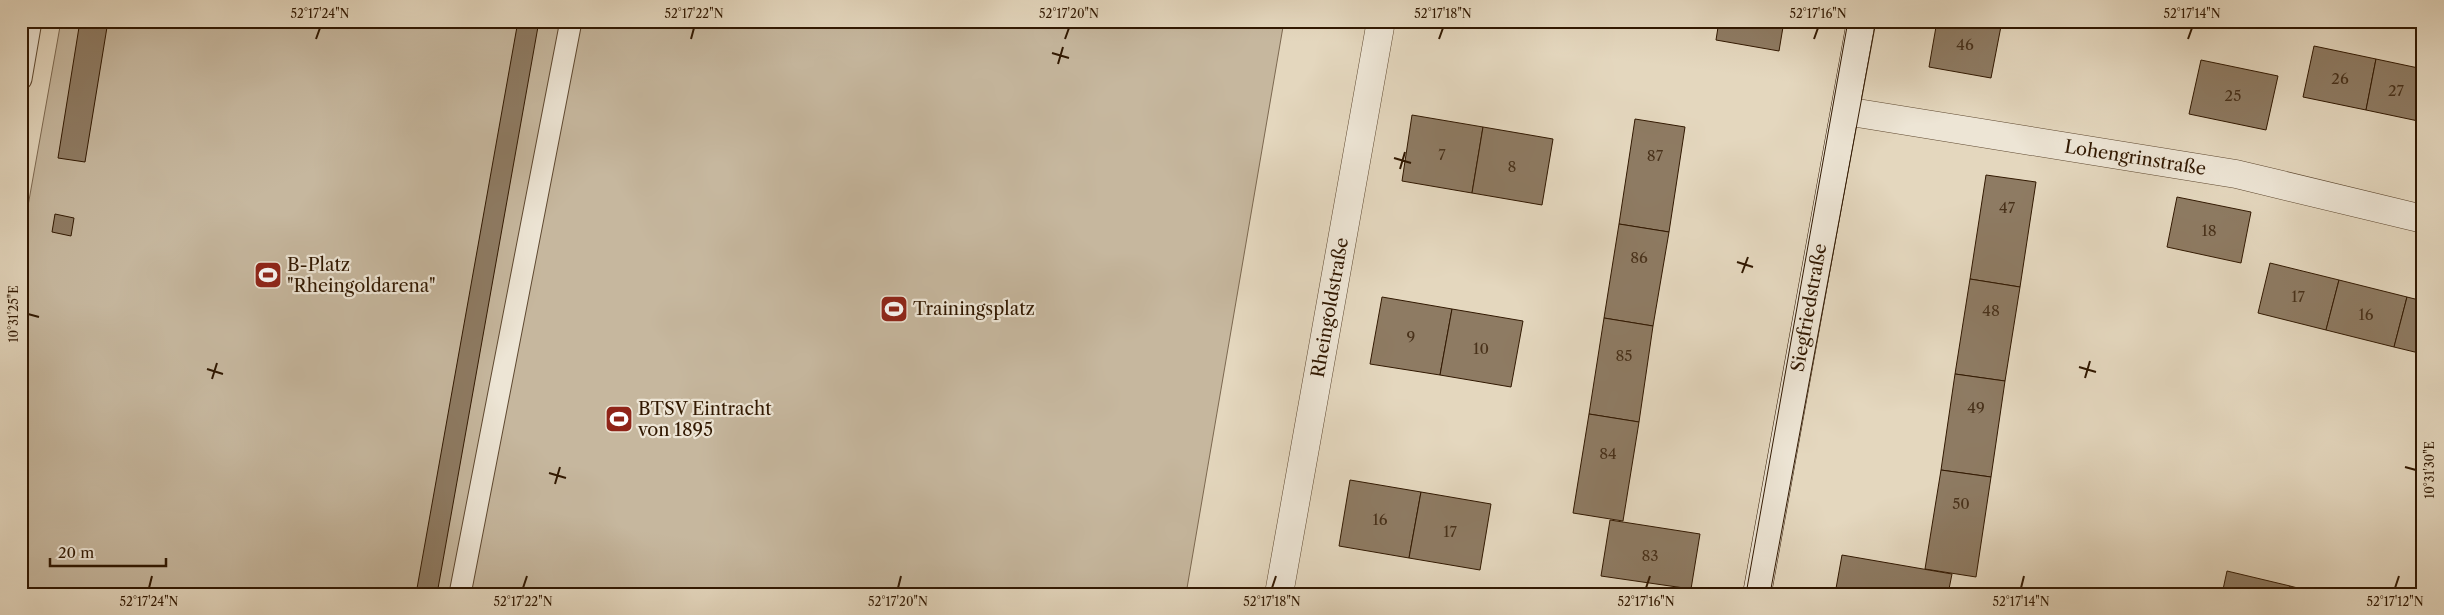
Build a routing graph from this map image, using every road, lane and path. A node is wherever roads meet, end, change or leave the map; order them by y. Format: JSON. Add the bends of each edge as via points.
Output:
{"nodes":[{"id":1,"x":31,"y":21,"type":"edge"},
{"id":2,"x":571,"y":21,"type":"edge"},
{"id":3,"x":1381,"y":21,"type":"edge"},
{"id":4,"x":1861,"y":21,"type":"edge"},
{"id":5,"x":21,"y":79,"type":"edge"},
{"id":6,"x":1844,"y":111,"type":"junction"},
{"id":7,"x":2423,"y":219,"type":"edge"},
{"id":8,"x":1284,"y":593,"type":"edge"},
{"id":9,"x":460,"y":594,"type":"edge"},
{"id":10,"x":1756,"y":594,"type":"edge"}],
"edges":[{"from":1,"to":5,"type":"lane"},
{"from":2,"to":9,"type":"lane"},
{"from":3,"to":8,"type":"street","name":"Rheingoldstraße"},
{"from":4,"to":6,"type":"street","name":"Siegfriedstraße"},
{"from":6,"to":7,"type":"street","name":"Lohengrinstraße","via":[[2236,174]]},
{"from":6,"to":10,"type":"street","name":"Siegfriedstraße"}]}
